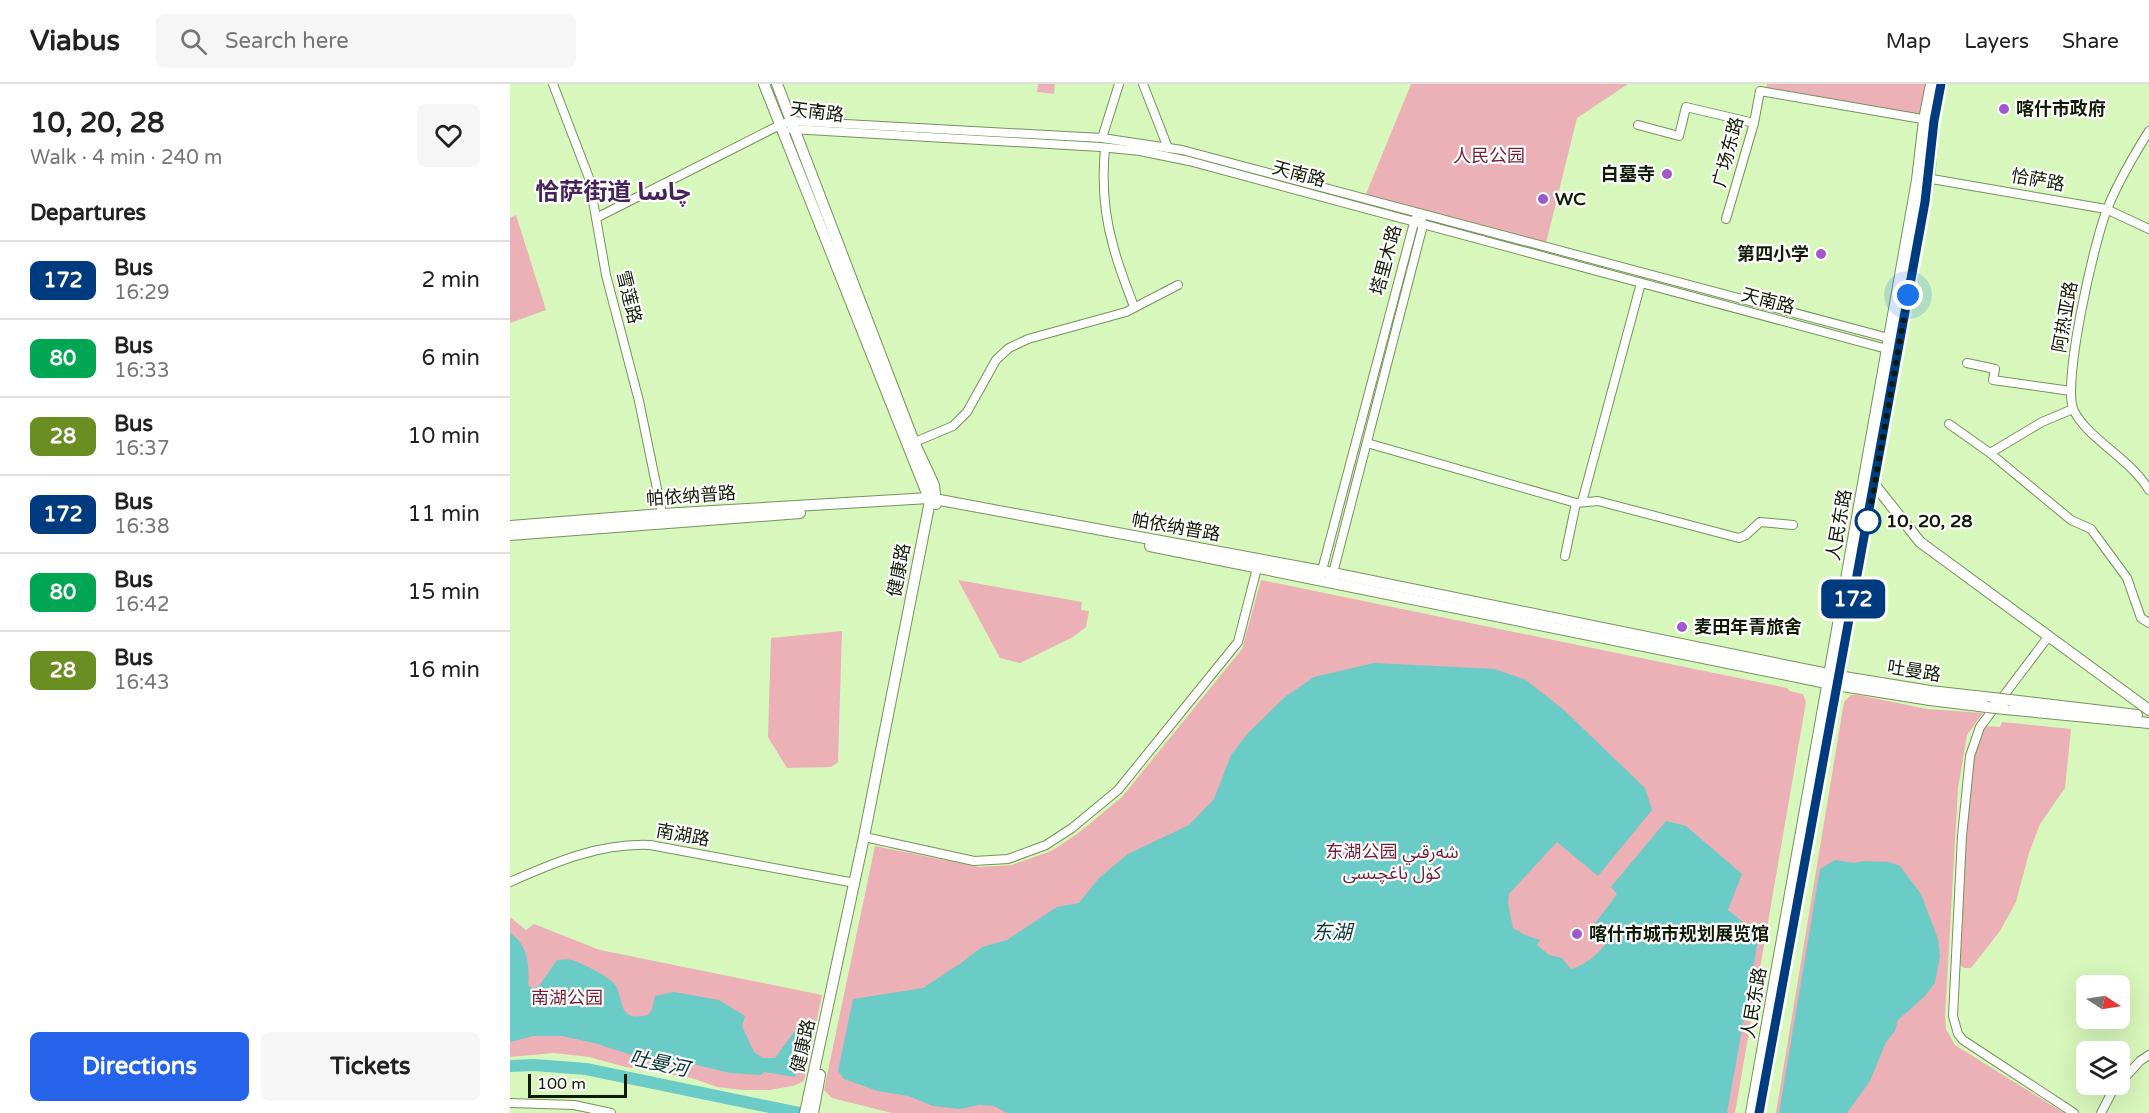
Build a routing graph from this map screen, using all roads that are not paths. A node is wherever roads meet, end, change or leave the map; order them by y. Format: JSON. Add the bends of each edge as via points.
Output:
{"nodes":[{"id":1,"x":553,"y":84,"type":"edge"},
{"id":2,"x":764,"y":84,"type":"edge"},
{"id":3,"x":777,"y":84,"type":"edge"},
{"id":4,"x":1119,"y":84,"type":"edge"},
{"id":5,"x":1143,"y":84,"type":"edge"},
{"id":6,"x":1931,"y":84,"type":"edge"},
{"id":7,"x":1941,"y":84,"type":"edge"},
{"id":8,"x":1929,"y":121,"type":"junction"},
{"id":9,"x":1754,"y":123,"type":"junction"},
{"id":10,"x":780,"y":124,"type":"junction"},
{"id":11,"x":793,"y":125,"type":"junction"},
{"id":12,"x":1638,"y":125,"type":"dead end"},
{"id":13,"x":2149,"y":131,"type":"edge"},
{"id":14,"x":1102,"y":138,"type":"junction"},
{"id":15,"x":1105,"y":148,"type":"junction"},
{"id":16,"x":1168,"y":148,"type":"junction"},
{"id":17,"x":1917,"y":177,"type":"junction"},
{"id":18,"x":1929,"y":179,"type":"junction"},
{"id":19,"x":2106,"y":209,"type":"junction"},
{"id":20,"x":1419,"y":213,"type":"junction"},
{"id":21,"x":596,"y":218,"type":"junction"},
{"id":22,"x":1726,"y":219,"type":"dead end"},
{"id":23,"x":1413,"y":222,"type":"junction"},
{"id":24,"x":1423,"y":225,"type":"junction"},
{"id":25,"x":2149,"y":229,"type":"edge"},
{"id":26,"x":1641,"y":283,"type":"junction"},
{"id":27,"x":1178,"y":285,"type":"dead end"},
{"id":28,"x":1134,"y":307,"type":"junction"},
{"id":29,"x":1893,"y":345,"type":"junction"},
{"id":30,"x":1967,"y":363,"type":"dead end"},
{"id":31,"x":2071,"y":391,"type":"junction"},
{"id":32,"x":2073,"y":409,"type":"junction"},
{"id":33,"x":1949,"y":424,"type":"dead end"},
{"id":34,"x":1367,"y":443,"type":"junction"},
{"id":35,"x":910,"y":444,"type":"junction"},
{"id":36,"x":1990,"y":453,"type":"junction"},
{"id":37,"x":1874,"y":484,"type":"junction"},
{"id":38,"x":2149,"y":490,"type":"edge"},
{"id":39,"x":933,"y":502,"type":"junction"},
{"id":40,"x":1579,"y":503,"type":"junction"},
{"id":41,"x":662,"y":518,"type":"junction"},
{"id":42,"x":1793,"y":525,"type":"dead end"},
{"id":43,"x":510,"y":526,"type":"edge"},
{"id":44,"x":510,"y":535,"type":"edge"},
{"id":45,"x":1565,"y":556,"type":"dead end"},
{"id":46,"x":1257,"y":568,"type":"junction"},
{"id":47,"x":1326,"y":577,"type":"junction"},
{"id":48,"x":2149,"y":622,"type":"edge"},
{"id":49,"x":2048,"y":637,"type":"junction"},
{"id":50,"x":1832,"y":680,"type":"junction"},
{"id":51,"x":2007,"y":704,"type":"junction"},
{"id":52,"x":2149,"y":710,"type":"edge"},
{"id":53,"x":2149,"y":716,"type":"edge"},
{"id":54,"x":2149,"y":723,"type":"edge"},
{"id":55,"x":869,"y":838,"type":"junction"},
{"id":56,"x":510,"y":882,"type":"edge"},
{"id":57,"x":855,"y":883,"type":"junction"},
{"id":58,"x":2149,"y":1055,"type":"edge"},
{"id":59,"x":2130,"y":1072,"type":"edge"},
{"id":60,"x":814,"y":1086,"type":"junction"},
{"id":61,"x":2110,"y":1095,"type":"edge"},
{"id":62,"x":510,"y":1103,"type":"edge"},
{"id":63,"x":573,"y":1109,"type":"edge"},
{"id":64,"x":611,"y":1113,"type":"edge"},
{"id":65,"x":805,"y":1113,"type":"edge"},
{"id":66,"x":813,"y":1113,"type":"edge"},
{"id":67,"x":1751,"y":1113,"type":"edge"},
{"id":68,"x":1759,"y":1113,"type":"edge"},
{"id":69,"x":2074,"y":1113,"type":"edge"},
{"id":70,"x":2101,"y":1113,"type":"edge"}],
"edges":[{"from":1,"to":21,"type":"street","name":"雪莲路","via":[[589,178]]},
{"from":2,"to":10,"type":"main road","name":"健康路"},
{"from":3,"to":11,"type":"main road","name":"健康路"},
{"from":4,"to":14,"type":"street"},
{"from":5,"to":16,"type":"street"},
{"from":6,"to":8,"type":"main road","name":"人民东路"},
{"from":7,"to":8,"type":"main road","name":"人民东路"},
{"from":8,"to":9,"type":"street","name":"广场东路","via":[[1760,90]]},
{"from":8,"to":17,"type":"main road","name":"人民东路"},
{"from":8,"to":18,"type":"main road","name":"人民东路"},
{"from":9,"to":12,"type":"street","via":[[1686,107],[1679,136]]},
{"from":9,"to":22,"type":"street","name":"广场东路"},
{"from":10,"to":11,"type":"street","name":"天南路"},
{"from":10,"to":21,"type":"street"},
{"from":10,"to":35,"type":"main road","name":"健康路"},
{"from":11,"to":14,"type":"street","name":"天南路"},
{"from":11,"to":15,"type":"street","name":"天南路"},
{"from":11,"to":35,"type":"main road","name":"健康路"},
{"from":13,"to":19,"type":"street","name":"阿热亚路"},
{"from":14,"to":16,"type":"street","name":"天南路"},
{"from":15,"to":23,"type":"street","name":"天南路","via":[[1189,161]]},
{"from":15,"to":28,"type":"street","via":[[1107,219]]},
{"from":16,"to":20,"type":"street","name":"天南路"},
{"from":17,"to":18,"type":"street","name":"恰萨路"},
{"from":17,"to":29,"type":"main road","name":"人民东路"},
{"from":18,"to":19,"type":"street","name":"恰萨路"},
{"from":18,"to":29,"type":"main road","name":"人民东路"},
{"from":19,"to":25,"type":"street","name":"恰萨路"},
{"from":19,"to":31,"type":"street","name":"阿热亚路","via":[[2077,327]]},
{"from":20,"to":23,"type":"street","name":"塔里木路"},
{"from":20,"to":24,"type":"street","name":"塔里木路"},
{"from":20,"to":29,"type":"street","name":"天南路"},
{"from":21,"to":41,"type":"street","name":"雪莲路"},
{"from":23,"to":24,"type":"street","name":"天南路"},
{"from":23,"to":47,"type":"street","name":"塔里木路"},
{"from":24,"to":26,"type":"street","name":"天南路"},
{"from":24,"to":34,"type":"street","name":"塔里木路"},
{"from":26,"to":29,"type":"street","name":"天南路"},
{"from":26,"to":40,"type":"street"},
{"from":27,"to":28,"type":"street"},
{"from":28,"to":35,"type":"street","via":[[1009,348],[996,360],[967,412],[953,426]]},
{"from":29,"to":37,"type":"main road","name":"人民东路"},
{"from":29,"to":50,"type":"main road","name":"人民东路"},
{"from":30,"to":31,"type":"street","via":[[1995,369],[1993,380]]},
{"from":31,"to":32,"type":"street","name":"阿热亚路"},
{"from":32,"to":36,"type":"street","via":[[2042,422]]},
{"from":32,"to":38,"type":"street","via":[[2082,424],[2128,463]]},
{"from":33,"to":36,"type":"street"},
{"from":34,"to":40,"type":"street"},
{"from":34,"to":47,"type":"street","name":"塔里木路"},
{"from":35,"to":39,"type":"main road","name":"健康路","via":[[934,485]]},
{"from":36,"to":48,"type":"street","via":[[2071,520],[2091,529],[2127,578],[2141,618]]},
{"from":37,"to":49,"type":"main road","via":[[1920,542]]},
{"from":37,"to":50,"type":"main road","name":"人民东路"},
{"from":39,"to":41,"type":"main road","name":"帕依纳普路"},
{"from":39,"to":46,"type":"main road","name":"帕依纳普路"},
{"from":39,"to":47,"type":"main road","name":"帕依纳普路"},
{"from":39,"to":55,"type":"main road","name":"健康路"},
{"from":39,"to":57,"type":"main road","name":"健康路"},
{"from":40,"to":42,"type":"street","via":[[1598,501],[1739,538],[1760,522]]},
{"from":40,"to":45,"type":"street"},
{"from":41,"to":43,"type":"main road","name":"帕依纳普路"},
{"from":41,"to":44,"type":"main road","name":"帕依纳普路"},
{"from":46,"to":47,"type":"main road","name":"帕依纳普路"},
{"from":46,"to":55,"type":"street","via":[[1238,642],[1118,790],[1072,828],[1047,845],[1008,859],[974,861]]},
{"from":47,"to":50,"type":"main road","name":"帕依纳普路"},
{"from":49,"to":52,"type":"main road"},
{"from":49,"to":69,"type":"street","via":[[1980,727],[1970,756],[1953,1016],[1963,1040]]},
{"from":50,"to":51,"type":"main road","name":"吐曼路","bridge":true},
{"from":50,"to":67,"type":"main road","name":"人民东路"},
{"from":50,"to":68,"type":"main road","name":"人民东路"},
{"from":51,"to":53,"type":"main road"},
{"from":51,"to":54,"type":"main road"},
{"from":55,"to":60,"type":"main road","name":"健康路"},
{"from":56,"to":57,"type":"street","name":"南湖路","via":[[557,861],[629,844]]},
{"from":57,"to":60,"type":"main road","name":"健康路"},
{"from":58,"to":59,"type":"street"},
{"from":60,"to":65,"type":"main road"},
{"from":60,"to":66,"type":"main road"},
{"from":61,"to":70,"type":"street"},
{"from":62,"to":63,"type":"street"},
{"from":63,"to":64,"type":"street"}]}
